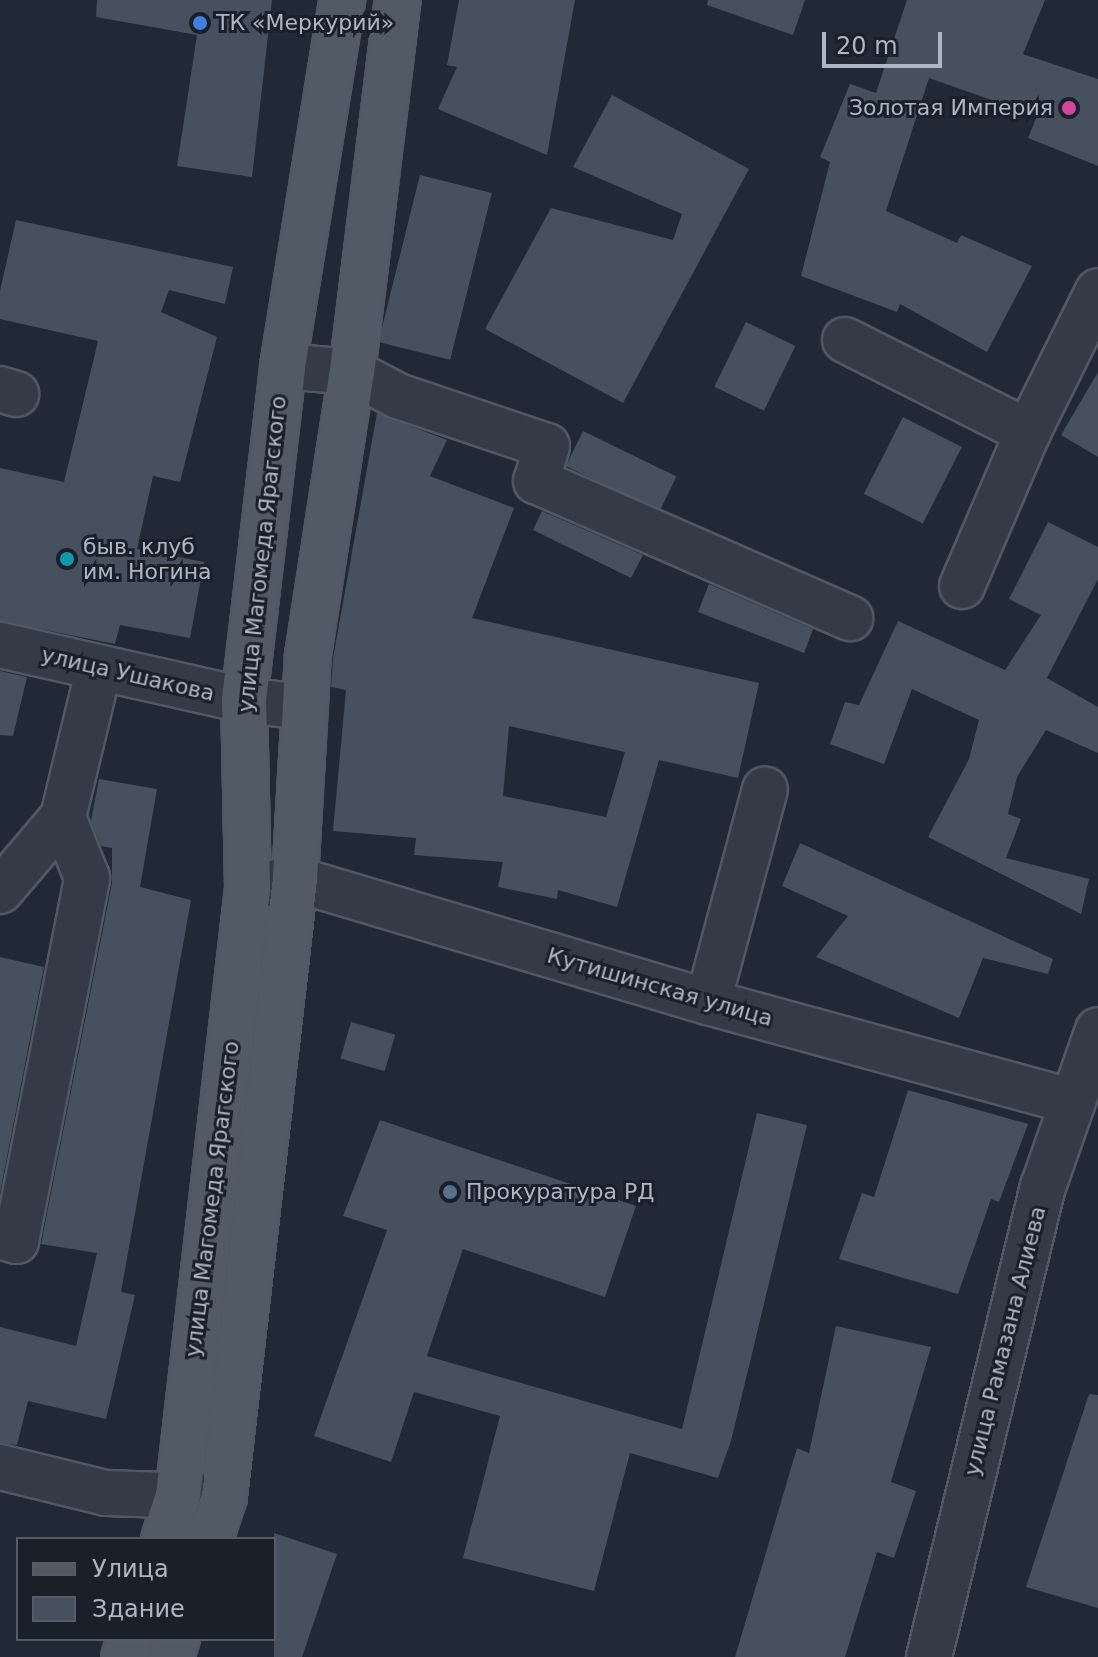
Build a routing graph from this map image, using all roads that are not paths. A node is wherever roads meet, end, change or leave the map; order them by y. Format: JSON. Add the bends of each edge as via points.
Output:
{"nodes":[{"id":1,"x":342,"y":0,"type":"edge"},
{"id":2,"x":398,"y":0,"type":"edge"},
{"id":3,"x":1098,"y":291,"type":"edge"},
{"id":4,"x":845,"y":340,"type":"dead end"},
{"id":5,"x":283,"y":366,"type":"junction"},
{"id":6,"x":352,"y":372,"type":"junction"},
{"id":7,"x":1028,"y":432,"type":"junction"},
{"id":8,"x":962,"y":586,"type":"dead end"},
{"id":9,"x":850,"y":618,"type":"dead end"},
{"id":10,"x":0,"y":645,"type":"edge"},
{"id":11,"x":99,"y":668,"type":"junction"},
{"id":12,"x":244,"y":700,"type":"junction"},
{"id":13,"x":304,"y":707,"type":"junction"},
{"id":14,"x":765,"y":789,"type":"dead end"},
{"id":15,"x":63,"y":817,"type":"junction"},
{"id":16,"x":295,"y":879,"type":"junction"},
{"id":17,"x":248,"y":888,"type":"junction"},
{"id":18,"x":0,"y":891,"type":"edge"},
{"id":19,"x":708,"y":1002,"type":"junction"},
{"id":20,"x":1098,"y":1030,"type":"edge"},
{"id":21,"x":1073,"y":1102,"type":"junction"},
{"id":22,"x":0,"y":1236,"type":"edge"},
{"id":23,"x":0,"y":1467,"type":"edge"},
{"id":24,"x":178,"y":1496,"type":"junction"},
{"id":25,"x":224,"y":1497,"type":"junction"},
{"id":26,"x":165,"y":1537,"type":"edge"},
{"id":27,"x":211,"y":1537,"type":"edge"},
{"id":28,"x":929,"y":1657,"type":"edge"}],
"edges":[{"from":1,"to":5,"type":"main road","name":"улица Магомеда Ярагского"},
{"from":2,"to":6,"type":"main road","name":"улица Магомеда Ярагского"},
{"from":3,"to":7,"type":"street"},
{"from":4,"to":7,"type":"street"},
{"from":5,"to":6,"type":"street"},
{"from":5,"to":12,"type":"main road","name":"улица Магомеда Ярагского"},
{"from":6,"to":9,"type":"street","via":[[398,396],[547,446],[536,481]]},
{"from":6,"to":13,"type":"main road","name":"улица Магомеда Ярагского"},
{"from":7,"to":8,"type":"street"},
{"from":10,"to":11,"type":"street","name":"улица Ушакова"},
{"from":11,"to":12,"type":"street","name":"улица Ушакова"},
{"from":11,"to":15,"type":"street"},
{"from":12,"to":13,"type":"street","name":"улица Ушакова"},
{"from":12,"to":17,"type":"main road","name":"улица Магомеда Ярагского"},
{"from":13,"to":16,"type":"main road","name":"улица Магомеда Ярагского"},
{"from":14,"to":19,"type":"street"},
{"from":15,"to":18,"type":"street"},
{"from":15,"to":22,"type":"street","via":[[87,878],[16,1241]]},
{"from":16,"to":17,"type":"street","name":"Кутишинская улица"},
{"from":16,"to":19,"type":"street","name":"Кутишинская улица"},
{"from":16,"to":25,"type":"main road","name":"улица Магомеда Ярагского"},
{"from":17,"to":24,"type":"main road","name":"улица Магомеда Ярагского"},
{"from":19,"to":21,"type":"street","name":"Кутишинская улица"},
{"from":20,"to":21,"type":"street","name":"улица Рамазана Алиева"},
{"from":21,"to":28,"type":"street","name":"улица Рамазана Алиева","via":[[1043,1187]]},
{"from":23,"to":24,"type":"street","via":[[106,1493]]},
{"from":24,"to":25,"type":"street"},
{"from":24,"to":26,"type":"main road","name":"улица Магомеда Ярагского"},
{"from":25,"to":27,"type":"main road","name":"улица Магомеда Ярагского"}]}
